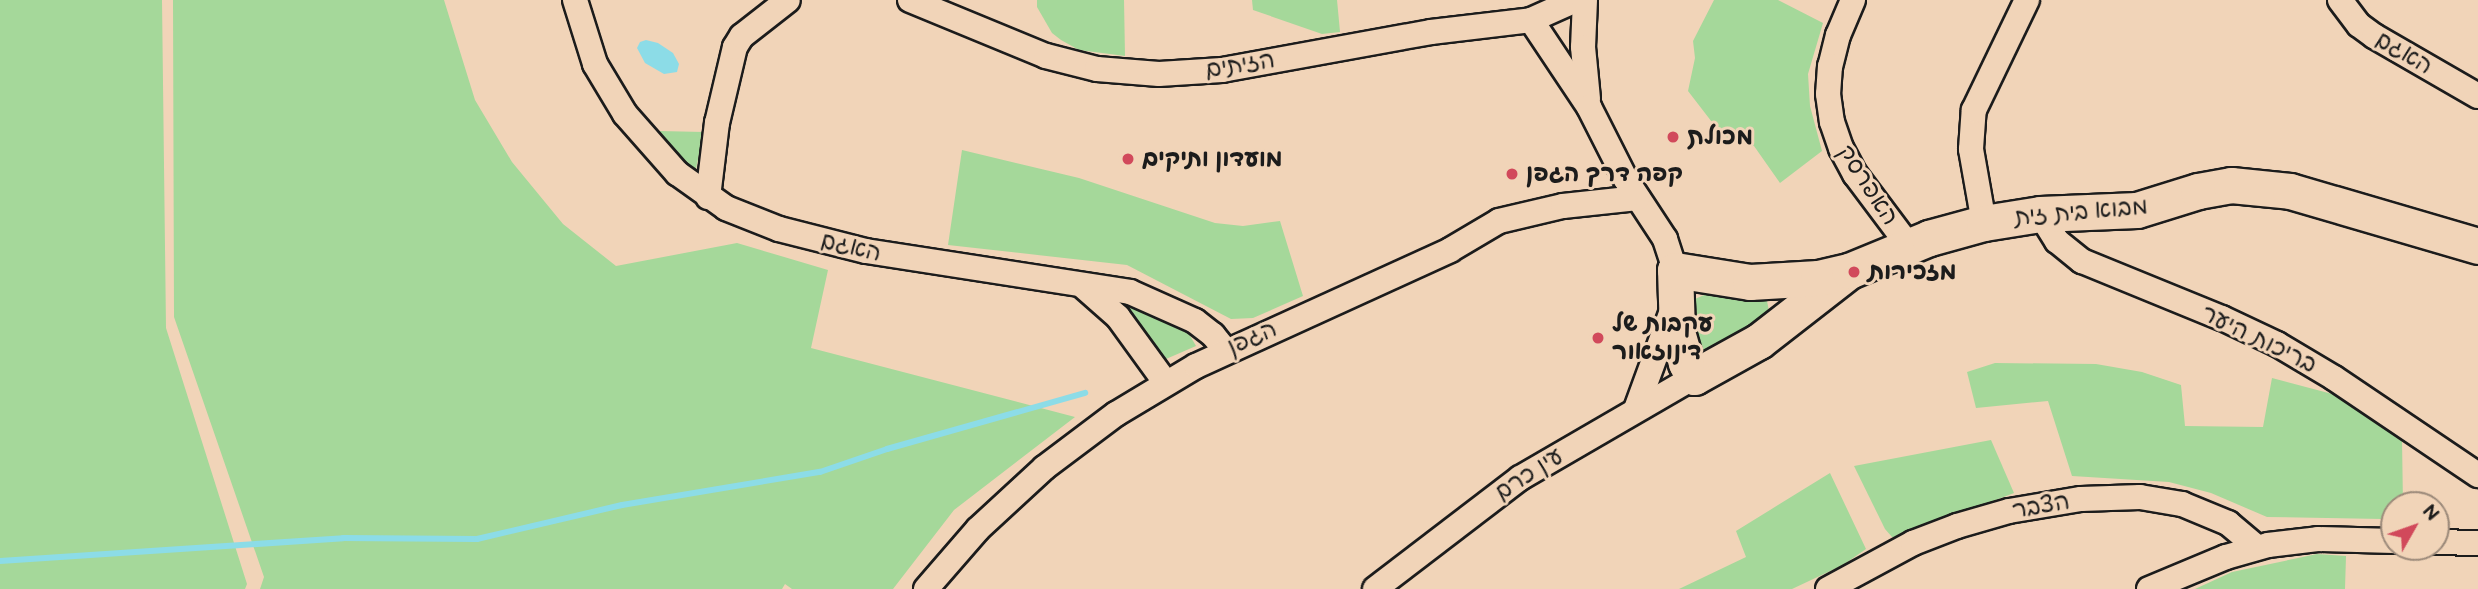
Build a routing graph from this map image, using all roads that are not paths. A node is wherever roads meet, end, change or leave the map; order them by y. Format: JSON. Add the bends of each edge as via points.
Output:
{"nodes":[{"id":1,"x":575,"y":0,"type":"edge"},
{"id":2,"x":788,"y":0,"type":"edge"},
{"id":3,"x":910,"y":0,"type":"edge"},
{"id":4,"x":1576,"y":0,"type":"edge"},
{"id":5,"x":1585,"y":0,"type":"edge"},
{"id":6,"x":1853,"y":0,"type":"edge"},
{"id":7,"x":2027,"y":0,"type":"edge"},
{"id":8,"x":2340,"y":0,"type":"edge"},
{"id":9,"x":1531,"y":20,"type":"junction"},
{"id":10,"x":2478,"y":96,"type":"edge"},
{"id":11,"x":1589,"y":107,"type":"junction"},
{"id":12,"x":708,"y":197,"type":"junction"},
{"id":13,"x":1638,"y":198,"type":"junction"},
{"id":14,"x":2040,"y":214,"type":"junction"},
{"id":15,"x":1984,"y":223,"type":"junction"},
{"id":16,"x":1909,"y":246,"type":"junction"},
{"id":17,"x":2478,"y":246,"type":"edge"},
{"id":18,"x":1849,"y":271,"type":"junction"},
{"id":19,"x":1675,"y":284,"type":"junction"},
{"id":20,"x":1084,"y":287,"type":"junction"},
{"id":21,"x":1225,"y":350,"type":"junction"},
{"id":22,"x":1694,"y":377,"type":"junction"},
{"id":23,"x":1166,"y":383,"type":"junction"},
{"id":24,"x":1636,"y":410,"type":"junction"},
{"id":25,"x":2478,"y":475,"type":"edge"},
{"id":26,"x":2380,"y":541,"type":"edge"},
{"id":27,"x":2450,"y":542,"type":"edge"},
{"id":28,"x":2478,"y":542,"type":"edge"},
{"id":29,"x":2257,"y":547,"type":"junction"},
{"id":30,"x":926,"y":589,"type":"edge"},
{"id":31,"x":1376,"y":589,"type":"edge"},
{"id":32,"x":1828,"y":589,"type":"edge"},
{"id":33,"x":2148,"y":589,"type":"edge"}],
"edges":[{"from":1,"to":12,"type":"street","name":"האגם","via":[[592,55],[619,106],[677,173]]},
{"from":2,"to":12,"type":"street","via":[[742,36],[735,47],[717,123]]},
{"from":3,"to":9,"type":"street","name":"הזיתים","via":[[1046,56],[1138,74],[1222,70],[1431,32]]},
{"from":4,"to":9,"type":"street","name":"הזיתים"},
{"from":5,"to":11,"type":"street","via":[[1583,58]]},
{"from":6,"to":16,"type":"street","name":"האפרסק","via":[[1830,66],[1832,122],[1855,174]]},
{"from":7,"to":15,"type":"street","via":[[1974,110],[1971,149]]},
{"from":8,"to":10,"type":"street","name":"האגם","via":[[2367,31]]},
{"from":9,"to":11,"type":"street"},
{"from":11,"to":13,"type":"street"},
{"from":12,"to":20,"type":"street","name":"האגם","via":[[747,218],[821,240],[913,260]]},
{"from":13,"to":19,"type":"street","via":[[1665,239]]},
{"from":13,"to":21,"type":"street","name":"הגפן","via":[[1509,217],[1450,250]]},
{"from":14,"to":15,"type":"street","name":"מבוא בית זית"},
{"from":14,"to":17,"type":"street","name":"מבוא בית זית","via":[[2137,209],[2209,188],[2254,185],[2290,191]]},
{"from":14,"to":25,"type":"street","name":"בריכות היער","via":[[2057,241],[2082,261],[2277,344]]},
{"from":15,"to":16,"type":"street","name":"מבוא בית זית"},
{"from":16,"to":18,"type":"street","name":"מבוא בית זית"},
{"from":18,"to":19,"type":"street","name":"מבוא בית זית","via":[[1802,281]]},
{"from":18,"to":22,"type":"street","name":"מבוא בית זית","via":[[1759,341]]},
{"from":19,"to":22,"type":"street","via":[[1678,340]]},
{"from":19,"to":24,"type":"street"},
{"from":20,"to":21,"type":"street","name":"האגם","via":[[1146,297],[1203,326]]},
{"from":20,"to":23,"type":"street","via":[[1118,317]]},
{"from":21,"to":23,"type":"street","name":"הגפן"},
{"from":22,"to":24,"type":"street","name":"עין כרם"},
{"from":23,"to":30,"type":"street","name":"הגפן","via":[[1044,468],[978,529]]},
{"from":24,"to":31,"type":"street","name":"עין כרם","via":[[1520,478]]},
{"from":26,"to":29,"type":"street","via":[[2318,539]]},
{"from":27,"to":28,"type":"street"},
{"from":29,"to":32,"type":"street","name":"הצבר","via":[[2228,523],[2182,504],[2140,497],[2081,499],[2009,511],[1957,526],[1903,548]]},
{"from":29,"to":33,"type":"street"}]}
